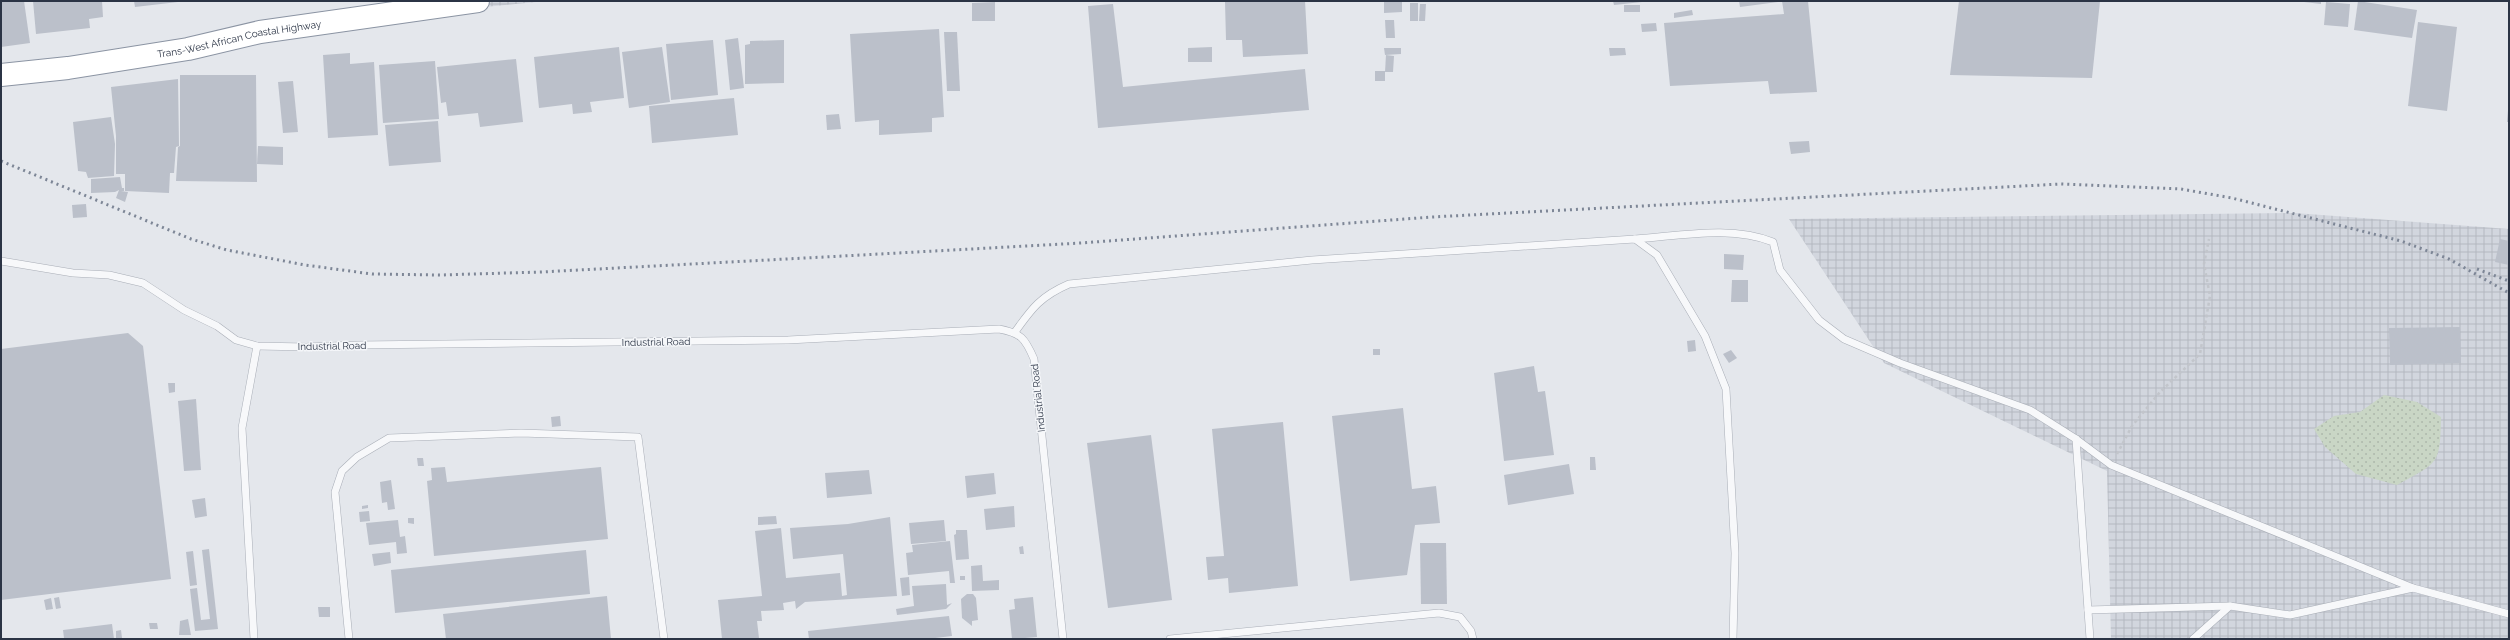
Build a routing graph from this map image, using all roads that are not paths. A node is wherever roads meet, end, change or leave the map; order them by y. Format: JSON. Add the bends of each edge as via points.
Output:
{"nodes":[{"id":1,"x":478,"y":1,"type":"edge"},
{"id":2,"x":1,"y":75,"type":"edge"},
{"id":3,"x":1635,"y":239,"type":"junction"},
{"id":4,"x":1,"y":261,"type":"edge"},
{"id":5,"x":1015,"y":332,"type":"junction"},
{"id":6,"x":257,"y":346,"type":"junction"},
{"id":7,"x":2076,"y":439,"type":"junction"},
{"id":8,"x":2413,"y":588,"type":"junction"},
{"id":9,"x":2230,"y":606,"type":"junction"},
{"id":10,"x":2088,"y":610,"type":"junction"},
{"id":11,"x":2509,"y":614,"type":"edge"},
{"id":12,"x":254,"y":639,"type":"edge"},
{"id":13,"x":350,"y":639,"type":"edge"},
{"id":14,"x":664,"y":639,"type":"edge"},
{"id":15,"x":1063,"y":639,"type":"edge"},
{"id":16,"x":1170,"y":639,"type":"edge"},
{"id":17,"x":1473,"y":639,"type":"edge"},
{"id":18,"x":1733,"y":639,"type":"edge"},
{"id":19,"x":2090,"y":639,"type":"edge"},
{"id":20,"x":2193,"y":639,"type":"edge"}],
"edges":[{"from":1,"to":2,"type":"highway","name":"Trans-West African Coastal Highway","via":[[260,32],[188,49]]},
{"from":3,"to":5,"type":"lane","via":[[1312,260],[1069,284],[1049,293],[1034,306]]},
{"from":3,"to":7,"type":"lane","via":[[1718,233],[1754,235],[1773,242],[1780,270],[1819,320],[1844,339],[1900,363],[2030,410]]},
{"from":3,"to":18,"type":"lane","via":[[1657,254],[1705,336],[1726,389],[1735,553]]},
{"from":4,"to":6,"type":"lane","name":"Industrial Road","via":[[73,273],[109,275],[143,283],[184,310],[217,326],[236,340]]},
{"from":5,"to":6,"type":"lane","name":"Industrial Road","via":[[999,329],[780,340]]},
{"from":5,"to":15,"type":"lane","name":"Industrial Road","via":[[1026,342],[1034,359]]},
{"from":6,"to":12,"type":"lane","via":[[242,428]]},
{"from":7,"to":8,"type":"lane","via":[[2111,465]]},
{"from":7,"to":10,"type":"lane"},
{"from":8,"to":9,"type":"lane","via":[[2290,615]]},
{"from":8,"to":11,"type":"lane"},
{"from":9,"to":10,"type":"lane"},
{"from":9,"to":20,"type":"lane"},
{"from":10,"to":19,"type":"lane"},
{"from":13,"to":14,"type":"lane","via":[[335,492],[342,471],[357,457],[389,438],[521,433],[638,437]]},
{"from":16,"to":17,"type":"lane","via":[[1439,613],[1460,617],[1471,631]]}]}
